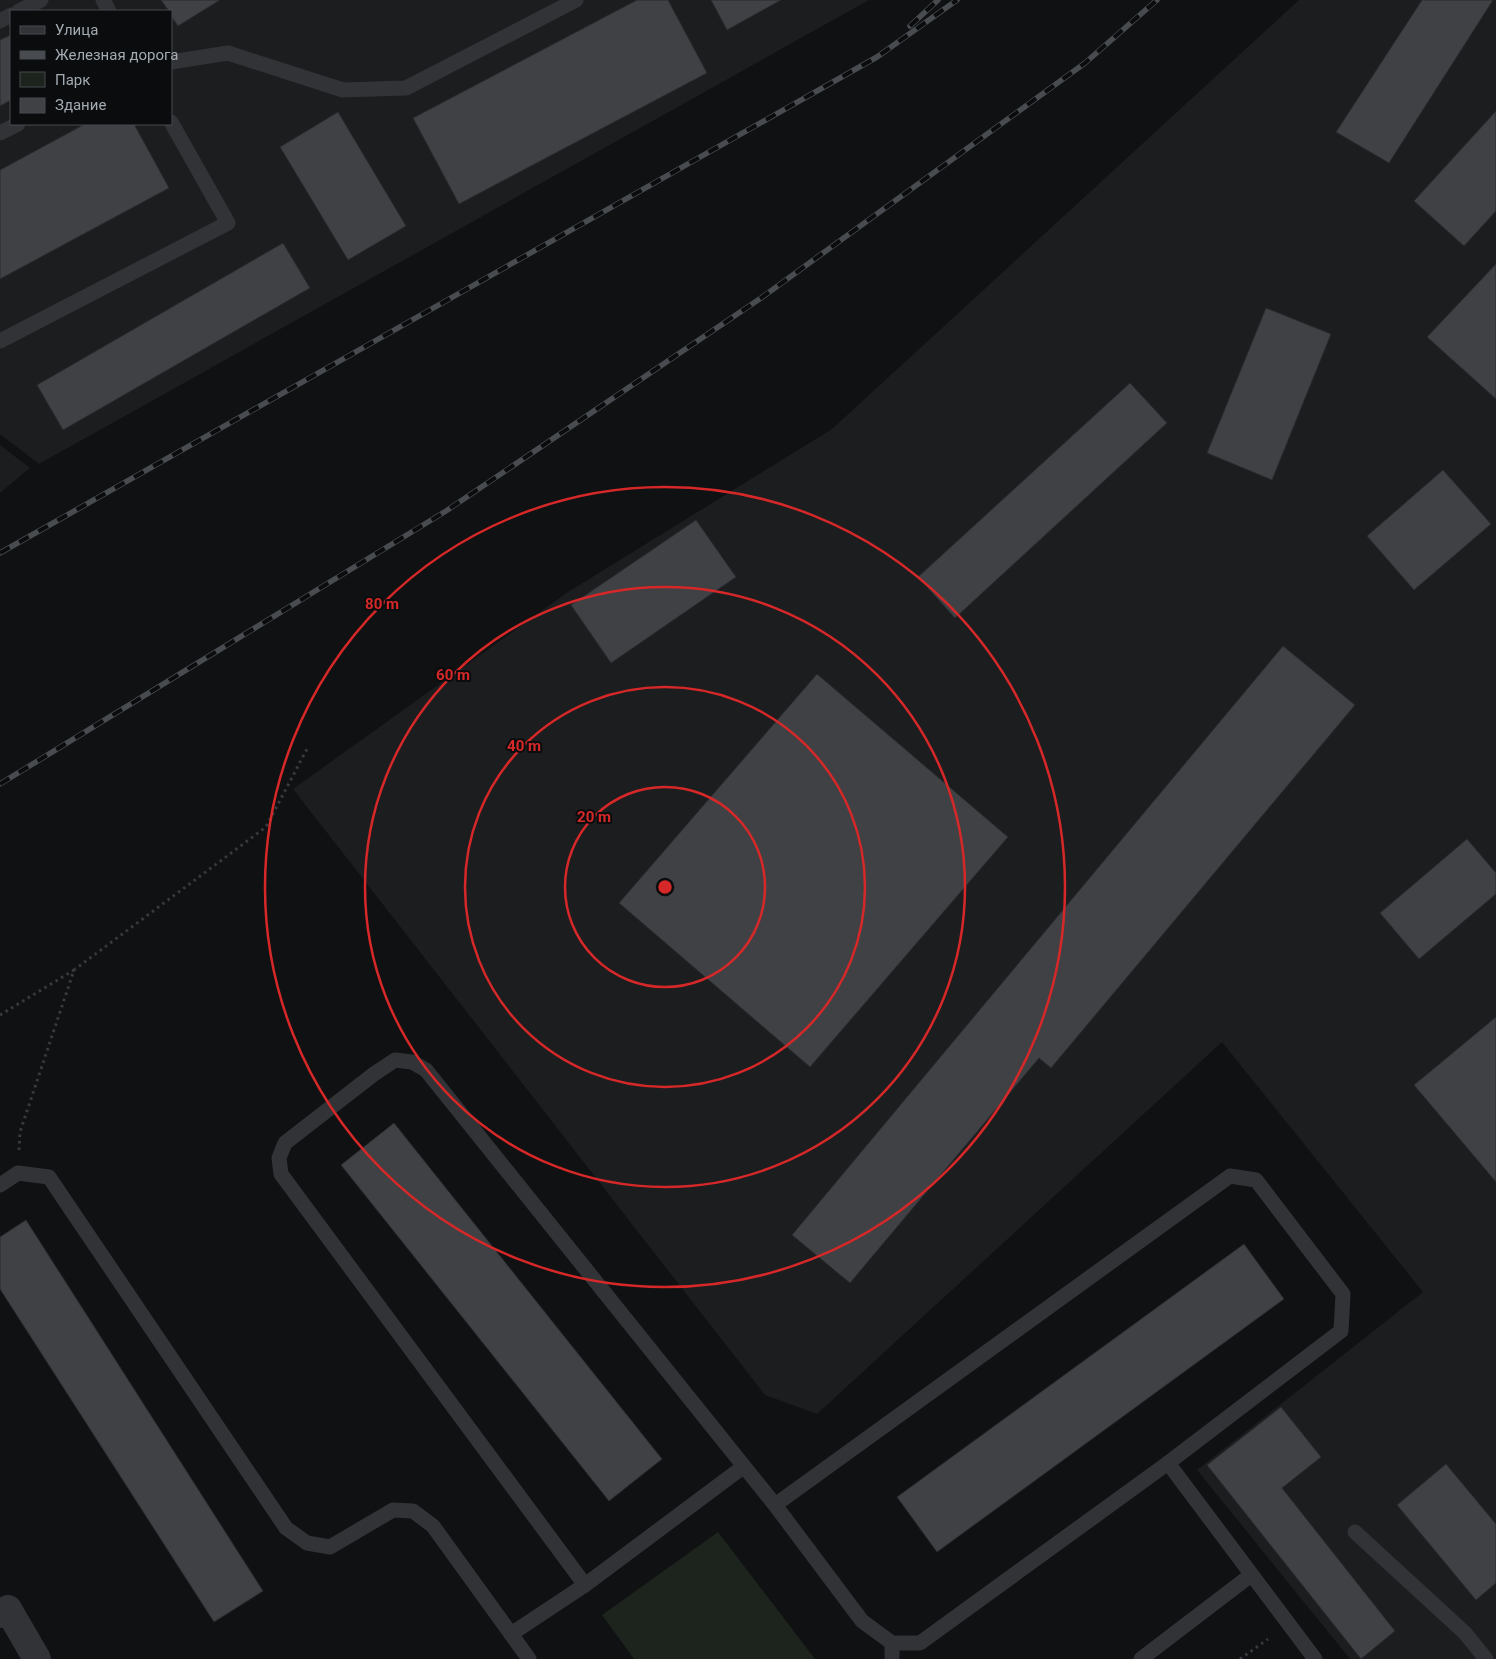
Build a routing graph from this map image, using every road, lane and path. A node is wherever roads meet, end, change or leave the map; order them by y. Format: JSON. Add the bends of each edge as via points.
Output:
{"nodes":[{"id":1,"x":41,"y":0,"type":"edge"},
{"id":2,"x":576,"y":0,"type":"edge"},
{"id":3,"x":21,"y":10,"type":"edge"},
{"id":4,"x":172,"y":62,"type":"edge"},
{"id":5,"x":172,"y":124,"type":"edge"},
{"id":6,"x":16,"y":125,"type":"edge"},
{"id":7,"x":0,"y":133,"type":"edge"},
{"id":8,"x":0,"y":341,"type":"edge"},
{"id":9,"x":307,"y":749,"type":"dead end"},
{"id":10,"x":74,"y":970,"type":"junction"},
{"id":11,"x":0,"y":1015,"type":"edge"},
{"id":12,"x":18,"y":1173,"type":"junction"},
{"id":13,"x":0,"y":1185,"type":"edge"},
{"id":14,"x":1168,"y":1463,"type":"junction"},
{"id":15,"x":743,"y":1467,"type":"junction"},
{"id":16,"x":775,"y":1506,"type":"junction"},
{"id":17,"x":1356,"y":1532,"type":"dead end"},
{"id":18,"x":1251,"y":1575,"type":"junction"},
{"id":19,"x":585,"y":1585,"type":"junction"},
{"id":20,"x":2,"y":1607,"type":"edge"},
{"id":21,"x":1289,"y":1624,"type":"junction"},
{"id":22,"x":511,"y":1634,"type":"junction"},
{"id":23,"x":892,"y":1643,"type":"junction"},
{"id":24,"x":36,"y":1659,"type":"edge"},
{"id":25,"x":529,"y":1659,"type":"edge"},
{"id":26,"x":892,"y":1659,"type":"edge"},
{"id":27,"x":1141,"y":1659,"type":"edge"},
{"id":28,"x":1240,"y":1659,"type":"edge"},
{"id":29,"x":1315,"y":1659,"type":"edge"},
{"id":30,"x":1486,"y":1659,"type":"edge"}],
"edges":[{"from":1,"to":3,"type":"lane"},
{"from":2,"to":4,"type":"lane","via":[[406,88],[343,90],[228,53]]},
{"from":5,"to":8,"type":"lane","via":[[228,223]]},
{"from":6,"to":7,"type":"lane"},
{"from":9,"to":10,"type":"path","via":[[266,827]]},
{"from":10,"to":11,"type":"path"},
{"from":10,"to":12,"type":"path","via":[[20,1132]]},
{"from":12,"to":13,"type":"lane"},
{"from":12,"to":22,"type":"lane","via":[[49,1177],[286,1528],[307,1543],[330,1547],[392,1510],[413,1511],[433,1526]]},
{"from":14,"to":16,"type":"lane","via":[[1341,1330],[1344,1294],[1256,1180],[1230,1176]]},
{"from":14,"to":18,"type":"lane"},
{"from":14,"to":23,"type":"lane","via":[[920,1643]]},
{"from":15,"to":16,"type":"lane"},
{"from":15,"to":19,"type":"lane"},
{"from":15,"to":19,"type":"lane","via":[[426,1070],[412,1062],[395,1060],[374,1074],[285,1143],[279,1158],[281,1174]]},
{"from":16,"to":23,"type":"lane","via":[[862,1621]]},
{"from":17,"to":30,"type":"lane","via":[[1464,1633]]},
{"from":18,"to":21,"type":"lane"},
{"from":18,"to":27,"type":"lane"},
{"from":19,"to":22,"type":"lane"},
{"from":20,"to":24,"type":"street"},
{"from":21,"to":28,"type":"path"},
{"from":21,"to":29,"type":"lane"},
{"from":22,"to":25,"type":"lane"},
{"from":23,"to":26,"type":"lane"}]}
